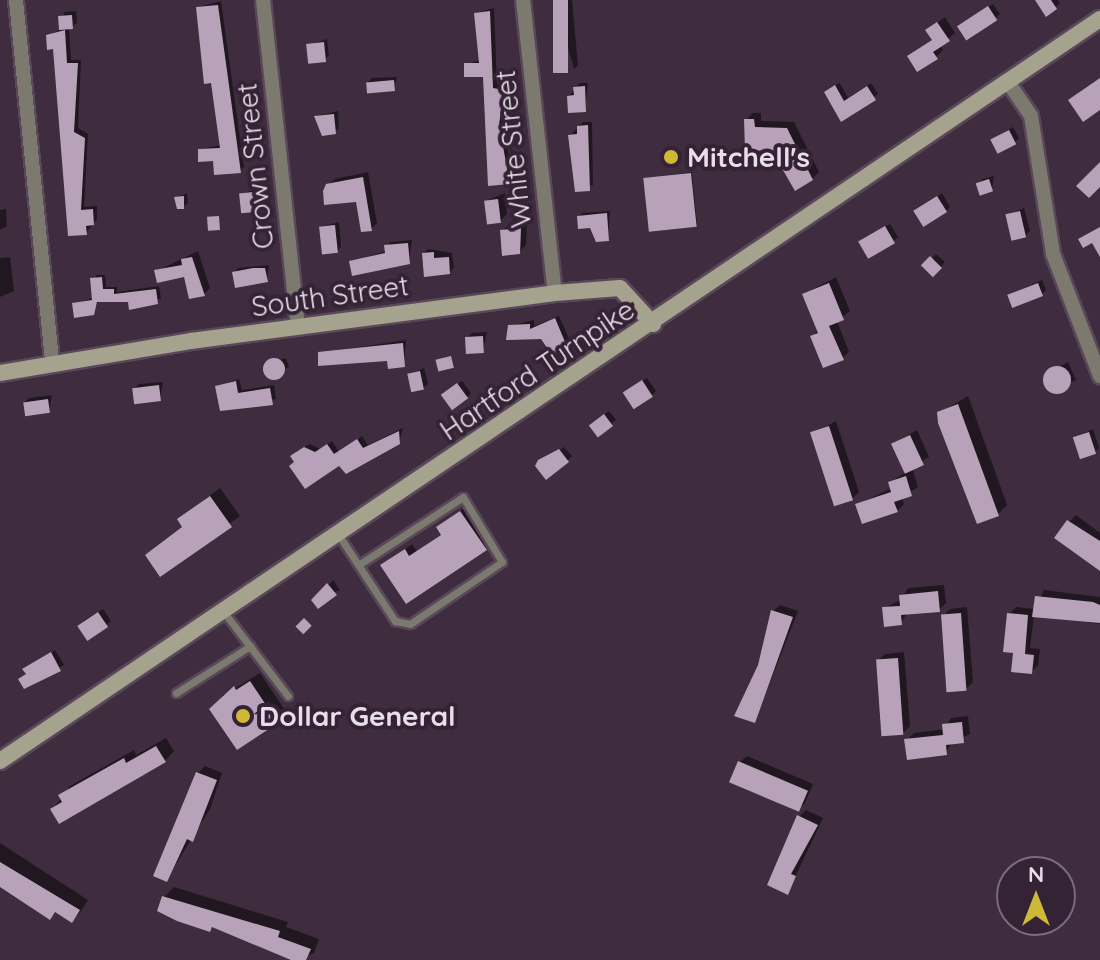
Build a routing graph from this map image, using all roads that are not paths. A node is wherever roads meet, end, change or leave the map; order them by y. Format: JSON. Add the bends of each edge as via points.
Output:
{"nodes":[{"id":1,"x":16,"y":0,"type":"edge"},
{"id":2,"x":263,"y":0,"type":"edge"},
{"id":3,"x":523,"y":0,"type":"edge"},
{"id":4,"x":1100,"y":19,"type":"edge"},
{"id":5,"x":1008,"y":82,"type":"junction"},
{"id":6,"x":555,"y":293,"type":"junction"},
{"id":7,"x":653,"y":324,"type":"junction"},
{"id":8,"x":298,"y":326,"type":"junction"},
{"id":9,"x":52,"y":363,"type":"junction"},
{"id":10,"x":0,"y":373,"type":"edge"},
{"id":11,"x":1100,"y":376,"type":"edge"},
{"id":12,"x":338,"y":534,"type":"junction"},
{"id":13,"x":360,"y":564,"type":"junction"},
{"id":14,"x":223,"y":611,"type":"junction"},
{"id":15,"x":250,"y":646,"type":"junction"},
{"id":16,"x":176,"y":693,"type":"dead end"},
{"id":17,"x":288,"y":696,"type":"dead end"},
{"id":18,"x":0,"y":761,"type":"edge"}],
"edges":[{"from":1,"to":9,"type":"street"},
{"from":2,"to":8,"type":"street","name":"Crown Street"},
{"from":3,"to":6,"type":"street","name":"White Street"},
{"from":4,"to":5,"type":"main road","name":"Hartford Turnpike"},
{"from":5,"to":7,"type":"main road","name":"Hartford Turnpike"},
{"from":5,"to":11,"type":"street","via":[[1031,116],[1053,254]]},
{"from":6,"to":7,"type":"main road","name":"South Street","via":[[620,288]]},
{"from":6,"to":8,"type":"main road","name":"South Street"},
{"from":7,"to":12,"type":"main road","name":"Hartford Turnpike"},
{"from":8,"to":9,"type":"main road","name":"South Street"},
{"from":9,"to":10,"type":"main road","name":"South Street"},
{"from":12,"to":13,"type":"lane"},
{"from":12,"to":14,"type":"main road","name":"Hartford Turnpike"},
{"from":13,"to":13,"type":"lane","via":[[395,621],[410,624],[502,562],[463,497]]},
{"from":14,"to":15,"type":"lane"},
{"from":14,"to":18,"type":"main road","name":"Hartford Turnpike"},
{"from":15,"to":16,"type":"lane"},
{"from":15,"to":17,"type":"lane"}]}
